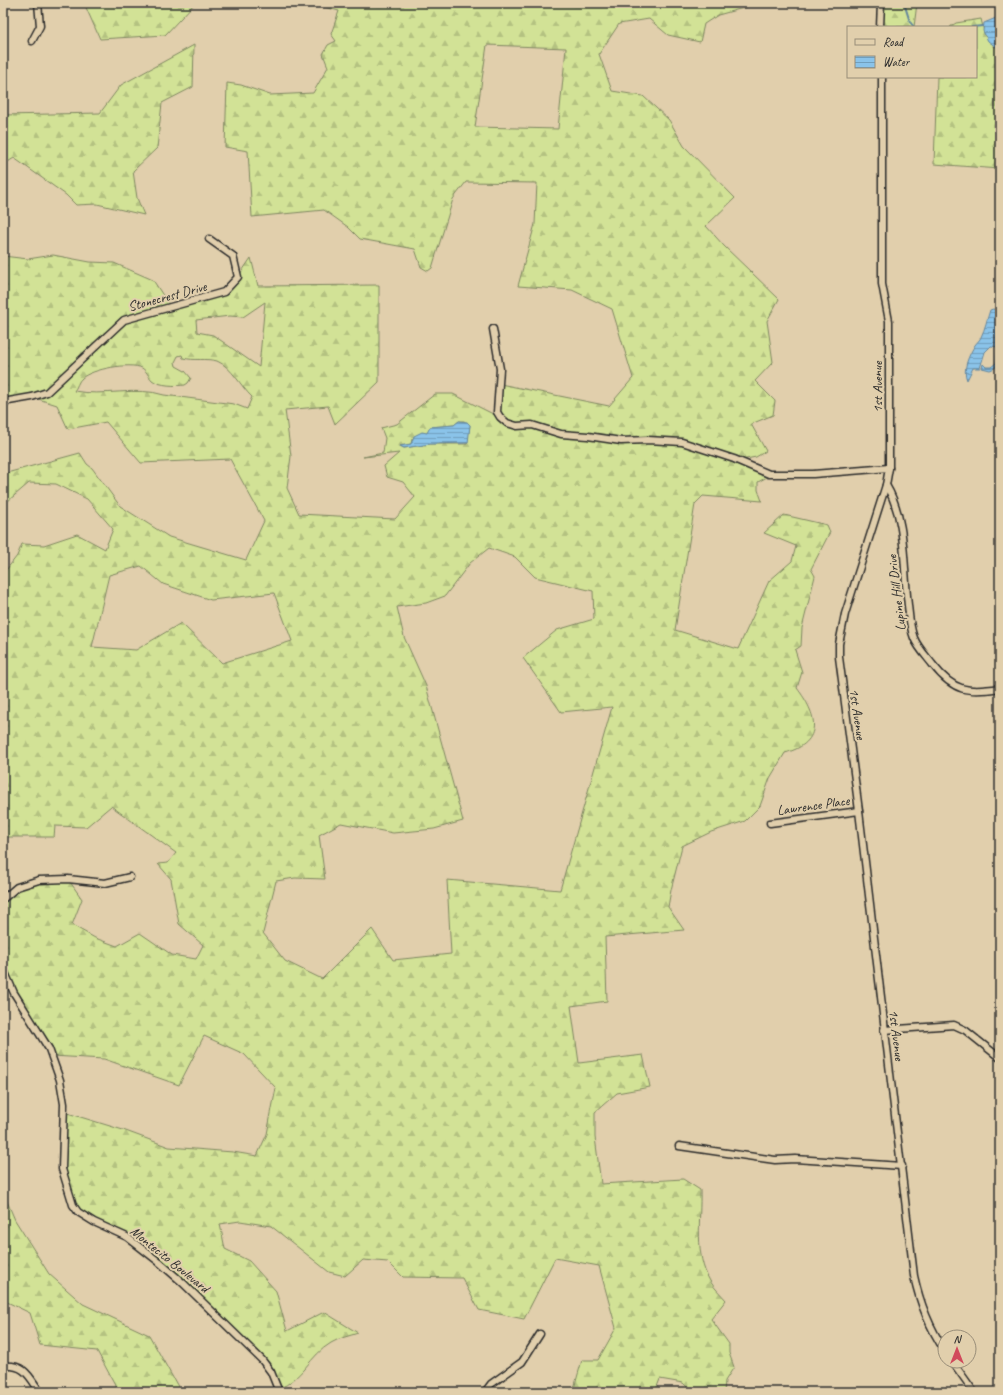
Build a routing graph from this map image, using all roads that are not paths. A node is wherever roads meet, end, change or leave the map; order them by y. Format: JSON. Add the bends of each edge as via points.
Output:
{"nodes":[{"id":1,"x":38,"y":3,"type":"edge"},
{"id":2,"x":881,"y":3,"type":"edge"},
{"id":3,"x":880,"y":26,"type":"edge"},
{"id":4,"x":32,"y":41,"type":"dead end"},
{"id":5,"x":882,"y":78,"type":"edge"},
{"id":6,"x":209,"y":239,"type":"dead end"},
{"id":7,"x":493,"y":329,"type":"dead end"},
{"id":8,"x":3,"y":402,"type":"edge"},
{"id":9,"x":889,"y":468,"type":"junction"},
{"id":10,"x":886,"y":485,"type":"junction"},
{"id":11,"x":1000,"y":688,"type":"edge"},
{"id":12,"x":859,"y":811,"type":"junction"},
{"id":13,"x":770,"y":823,"type":"dead end"},
{"id":14,"x":130,"y":877,"type":"dead end"},
{"id":15,"x":3,"y":899,"type":"edge"},
{"id":16,"x":3,"y":968,"type":"edge"},
{"id":17,"x":884,"y":1030,"type":"junction"},
{"id":18,"x":1000,"y":1058,"type":"edge"},
{"id":19,"x":679,"y":1146,"type":"dead end"},
{"id":20,"x":902,"y":1166,"type":"junction"},
{"id":21,"x":540,"y":1334,"type":"dead end"},
{"id":22,"x":937,"y":1337,"type":"edge"},
{"id":23,"x":3,"y":1366,"type":"edge"},
{"id":24,"x":958,"y":1369,"type":"edge"},
{"id":25,"x":40,"y":1392,"type":"edge"},
{"id":26,"x":278,"y":1392,"type":"edge"},
{"id":27,"x":484,"y":1392,"type":"edge"},
{"id":28,"x":974,"y":1392,"type":"edge"}],
"edges":[{"from":1,"to":4,"type":"street","via":[[40,26]]},
{"from":2,"to":3,"type":"street"},
{"from":5,"to":9,"type":"street","name":"1st Avenue","via":[[882,284],[890,321]]},
{"from":6,"to":8,"type":"street","name":"Stonecrest Drive","via":[[232,256],[238,277],[224,292],[124,320],[47,392]]},
{"from":7,"to":9,"type":"street","via":[[500,369],[497,412],[507,423],[517,426],[532,425],[556,433],[621,441],[682,442],[769,474],[813,474]]},
{"from":9,"to":10,"type":"street","name":"1st Avenue"},
{"from":10,"to":11,"type":"street","name":"Lupine Hill Drive","via":[[896,507],[900,527],[910,618],[916,642],[950,685],[974,690]]},
{"from":10,"to":12,"type":"street","name":"1st Avenue","via":[[845,614],[839,644]]},
{"from":12,"to":13,"type":"street","name":"Lawrence Place"},
{"from":12,"to":17,"type":"street","name":"1st Avenue"},
{"from":14,"to":15,"type":"street","via":[[105,883],[68,879],[39,880],[17,887]]},
{"from":16,"to":26,"type":"street","name":"Montecito Boulevard","via":[[14,994],[49,1049],[60,1080],[64,1104],[62,1169],[74,1206],[78,1212],[94,1222],[127,1237],[183,1283],[262,1360],[271,1372]]},
{"from":17,"to":18,"type":"street","via":[[954,1025],[965,1030]]},
{"from":17,"to":20,"type":"street","name":"1st Avenue"},
{"from":19,"to":20,"type":"street","via":[[775,1160]]},
{"from":20,"to":22,"type":"street","name":"1st Avenue","via":[[914,1276],[925,1317]]},
{"from":21,"to":27,"type":"street","via":[[522,1362]]},
{"from":23,"to":25,"type":"street","via":[[13,1365],[23,1370]]},
{"from":24,"to":28,"type":"street"}]}
